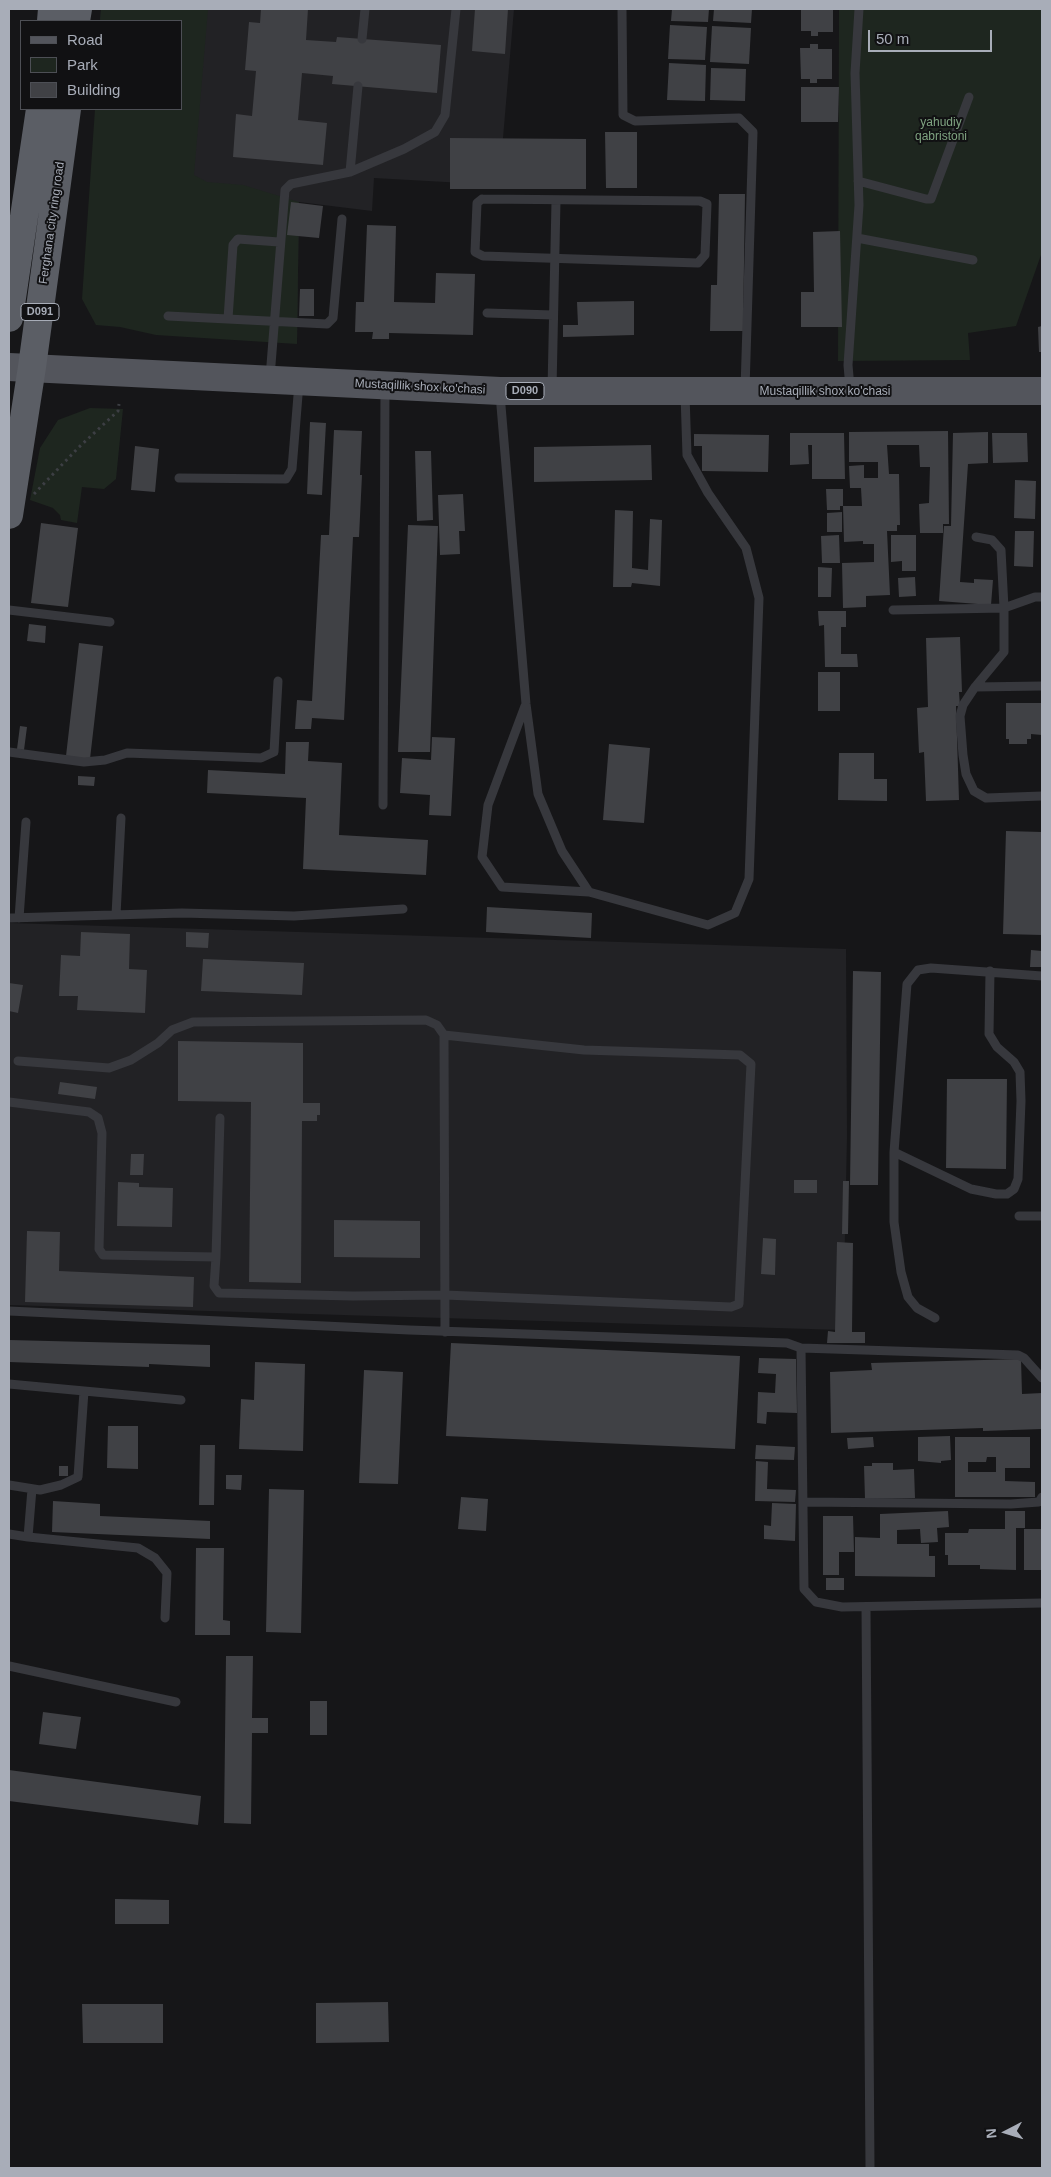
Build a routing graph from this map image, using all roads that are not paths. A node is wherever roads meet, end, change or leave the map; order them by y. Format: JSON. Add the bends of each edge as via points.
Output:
{"nodes":[{"id":1,"x":365,"y":9,"type":"edge"},
{"id":2,"x":456,"y":9,"type":"edge"},
{"id":3,"x":622,"y":9,"type":"edge"},
{"id":4,"x":859,"y":9,"type":"edge"},
{"id":5,"x":362,"y":39,"type":"dead end"},
{"id":6,"x":358,"y":86,"type":"dead end"},
{"id":7,"x":969,"y":97,"type":"dead end"},
{"id":8,"x":40,"y":110,"type":"edge"},
{"id":9,"x":67,"y":110,"type":"edge"},
{"id":10,"x":350,"y":172,"type":"junction"},
{"id":11,"x":858,"y":181,"type":"junction"},
{"id":12,"x":556,"y":200,"type":"junction"},
{"id":13,"x":342,"y":219,"type":"dead end"},
{"id":14,"x":856,"y":238,"type":"junction"},
{"id":15,"x":279,"y":242,"type":"junction"},
{"id":16,"x":555,"y":258,"type":"junction"},
{"id":17,"x":973,"y":260,"type":"dead end"},
{"id":18,"x":487,"y":313,"type":"dead end"},
{"id":19,"x":553,"y":314,"type":"junction"},
{"id":20,"x":168,"y":316,"type":"dead end"},
{"id":21,"x":9,"y":318,"type":"edge"},
{"id":22,"x":228,"y":319,"type":"junction"},
{"id":23,"x":273,"y":322,"type":"junction"},
{"id":24,"x":21,"y":367,"type":"edge"},
{"id":25,"x":270,"y":379,"type":"junction"},
{"id":26,"x":299,"y":380,"type":"junction"},
{"id":27,"x":385,"y":385,"type":"junction"},
{"id":28,"x":500,"y":391,"type":"junction"},
{"id":29,"x":552,"y":391,"type":"junction"},
{"id":30,"x":685,"y":391,"type":"junction"},
{"id":31,"x":850,"y":391,"type":"junction"},
{"id":32,"x":1042,"y":391,"type":"edge"},
{"id":33,"x":746,"y":392,"type":"junction"},
{"id":34,"x":179,"y":478,"type":"dead end"},
{"id":35,"x":19,"y":507,"type":"edge"},
{"id":36,"x":976,"y":537,"type":"dead end"},
{"id":37,"x":1042,"y":597,"type":"edge"},
{"id":38,"x":1004,"y":608,"type":"junction"},
{"id":39,"x":9,"y":610,"type":"edge"},
{"id":40,"x":893,"y":610,"type":"dead end"},
{"id":41,"x":110,"y":622,"type":"dead end"},
{"id":42,"x":278,"y":681,"type":"dead end"},
{"id":43,"x":975,"y":686,"type":"junction"},
{"id":44,"x":1042,"y":686,"type":"edge"},
{"id":45,"x":526,"y":704,"type":"junction"},
{"id":46,"x":9,"y":752,"type":"edge"},
{"id":47,"x":1042,"y":796,"type":"edge"},
{"id":48,"x":383,"y":805,"type":"dead end"},
{"id":49,"x":121,"y":818,"type":"dead end"},
{"id":50,"x":26,"y":822,"type":"dead end"},
{"id":51,"x":589,"y":892,"type":"junction"},
{"id":52,"x":403,"y":909,"type":"dead end"},
{"id":53,"x":116,"y":915,"type":"junction"},
{"id":54,"x":9,"y":918,"type":"edge"},
{"id":55,"x":18,"y":918,"type":"junction"},
{"id":56,"x":990,"y":971,"type":"junction"},
{"id":57,"x":1042,"y":976,"type":"edge"},
{"id":58,"x":444,"y":1035,"type":"junction"},
{"id":59,"x":18,"y":1061,"type":"dead end"},
{"id":60,"x":9,"y":1103,"type":"edge"},
{"id":61,"x":220,"y":1118,"type":"dead end"},
{"id":62,"x":894,"y":1152,"type":"junction"},
{"id":63,"x":1019,"y":1216,"type":"dead end"},
{"id":64,"x":1042,"y":1216,"type":"edge"},
{"id":65,"x":216,"y":1258,"type":"junction"},
{"id":66,"x":445,"y":1295,"type":"junction"},
{"id":67,"x":9,"y":1311,"type":"edge"},
{"id":68,"x":935,"y":1318,"type":"dead end"},
{"id":69,"x":446,"y":1332,"type":"junction"},
{"id":70,"x":801,"y":1348,"type":"junction"},
{"id":71,"x":1042,"y":1378,"type":"edge"},
{"id":72,"x":9,"y":1384,"type":"edge"},
{"id":73,"x":84,"y":1391,"type":"junction"},
{"id":74,"x":181,"y":1400,"type":"dead end"},
{"id":75,"x":9,"y":1485,"type":"edge"},
{"id":76,"x":32,"y":1488,"type":"junction"},
{"id":77,"x":1042,"y":1497,"type":"edge"},
{"id":78,"x":803,"y":1502,"type":"junction"},
{"id":79,"x":9,"y":1534,"type":"edge"},
{"id":80,"x":28,"y":1537,"type":"junction"},
{"id":81,"x":1042,"y":1604,"type":"edge"},
{"id":82,"x":866,"y":1607,"type":"junction"},
{"id":83,"x":165,"y":1618,"type":"dead end"},
{"id":84,"x":9,"y":1666,"type":"edge"},
{"id":85,"x":176,"y":1702,"type":"dead end"},
{"id":86,"x":870,"y":2168,"type":"edge"}],
"edges":[{"from":1,"to":5,"type":"lane"},
{"from":2,"to":10,"type":"lane","via":[[445,115],[435,132],[404,150]]},
{"from":3,"to":33,"type":"lane","via":[[623,114],[635,121],[739,118],[753,132]]},
{"from":4,"to":11,"type":"lane","via":[[855,73]]},
{"from":6,"to":10,"type":"lane"},
{"from":7,"to":11,"type":"lane","via":[[931,199]]},
{"from":8,"to":21,"type":"highway","number":"D091"},
{"from":9,"to":24,"type":"highway","name":"Ferghana city ring road","number":"D091"},
{"from":10,"to":15,"type":"lane","via":[[292,184],[284,190]]},
{"from":11,"to":14,"type":"lane"},
{"from":12,"to":16,"type":"lane"},
{"from":12,"to":16,"type":"lane","via":[[482,199],[477,203],[475,252],[483,256]]},
{"from":12,"to":16,"type":"lane","via":[[700,201],[707,204],[705,255],[698,263]]},
{"from":13,"to":23,"type":"lane","via":[[334,318],[327,324]]},
{"from":14,"to":17,"type":"lane"},
{"from":14,"to":31,"type":"lane","via":[[848,365]]},
{"from":15,"to":22,"type":"lane","via":[[238,239],[233,244]]},
{"from":15,"to":23,"type":"lane"},
{"from":16,"to":19,"type":"lane"},
{"from":18,"to":19,"type":"lane"},
{"from":19,"to":29,"type":"lane"},
{"from":20,"to":22,"type":"lane"},
{"from":22,"to":23,"type":"lane"},
{"from":23,"to":25,"type":"lane"},
{"from":24,"to":25,"type":"main road","name":"Mustaqillik shox ko'chasi","number":"D090"},
{"from":24,"to":35,"type":"highway","name":"Ferghana city ring road","number":"D091"},
{"from":25,"to":26,"type":"main road","name":"Mustaqillik shox ko'chasi","number":"D090"},
{"from":26,"to":27,"type":"main road","name":"Mustaqillik shox ko'chasi","number":"D090"},
{"from":26,"to":34,"type":"lane","via":[[292,469],[286,479]]},
{"from":27,"to":28,"type":"main road","name":"Mustaqillik shox ko'chasi","number":"D090"},
{"from":27,"to":48,"type":"lane"},
{"from":28,"to":29,"type":"main road","name":"Mustaqillik shox ko'chasi","number":"D090"},
{"from":28,"to":45,"type":"lane"},
{"from":29,"to":30,"type":"main road","name":"Mustaqillik shox ko'chasi","number":"D090"},
{"from":30,"to":33,"type":"main road","name":"Mustaqillik shox ko'chasi","number":"D090"},
{"from":30,"to":51,"type":"lane","via":[[687,455],[708,493],[746,548],[759,598],[749,879],[735,913],[708,925]]},
{"from":31,"to":32,"type":"main road","name":"Mustaqillik shox ko'chasi","number":"D090"},
{"from":31,"to":33,"type":"main road","name":"Mustaqillik shox ko'chasi","number":"D090"},
{"from":36,"to":38,"type":"lane","via":[[992,540],[1001,550]]},
{"from":37,"to":38,"type":"lane"},
{"from":38,"to":40,"type":"lane"},
{"from":38,"to":43,"type":"lane","via":[[1004,652]]},
{"from":39,"to":41,"type":"lane"},
{"from":42,"to":46,"type":"lane","via":[[274,752],[261,758],[127,752],[105,760],[84,762]]},
{"from":43,"to":44,"type":"lane"},
{"from":43,"to":47,"type":"lane","via":[[960,716],[963,755],[970,785],[986,798]]},
{"from":45,"to":51,"type":"lane","via":[[538,794],[562,851]]},
{"from":45,"to":51,"type":"lane","via":[[488,806],[482,857],[502,887]]},
{"from":49,"to":53,"type":"lane"},
{"from":50,"to":55,"type":"lane"},
{"from":52,"to":53,"type":"lane","via":[[294,916]]},
{"from":53,"to":55,"type":"lane"},
{"from":54,"to":55,"type":"lane"},
{"from":56,"to":57,"type":"lane"},
{"from":56,"to":62,"type":"lane","via":[[918,970],[907,984]]},
{"from":56,"to":62,"type":"lane","via":[[989,1034],[1020,1072],[1018,1179],[1014,1189],[1007,1194],[996,1194],[971,1189]]},
{"from":58,"to":59,"type":"lane","via":[[437,1025],[426,1020],[193,1022],[172,1030],[131,1060],[109,1068]]},
{"from":58,"to":66,"type":"lane"},
{"from":58,"to":66,"type":"lane","via":[[584,1050],[740,1055],[751,1064],[739,1304],[731,1307]]},
{"from":60,"to":65,"type":"lane","via":[[89,1112],[98,1118],[102,1133],[99,1249],[103,1255]]},
{"from":61,"to":65,"type":"lane"},
{"from":62,"to":68,"type":"lane","via":[[894,1222],[901,1272],[908,1297],[918,1308]]},
{"from":63,"to":64,"type":"lane"},
{"from":65,"to":66,"type":"lane","via":[[214,1286],[219,1293]]},
{"from":66,"to":69,"type":"lane"},
{"from":67,"to":69,"type":"lane"},
{"from":69,"to":70,"type":"lane","via":[[787,1343]]},
{"from":70,"to":71,"type":"lane","via":[[1018,1355]]},
{"from":70,"to":78,"type":"lane"},
{"from":72,"to":73,"type":"lane"},
{"from":73,"to":74,"type":"lane"},
{"from":73,"to":76,"type":"lane","via":[[78,1477],[40,1490]]},
{"from":75,"to":76,"type":"lane"},
{"from":76,"to":80,"type":"lane"},
{"from":77,"to":78,"type":"lane","via":[[1039,1502],[1011,1504]]},
{"from":78,"to":82,"type":"lane","via":[[804,1589],[816,1602]]},
{"from":79,"to":80,"type":"lane"},
{"from":80,"to":83,"type":"lane","via":[[138,1548],[155,1558],[167,1573]]},
{"from":81,"to":82,"type":"lane"},
{"from":82,"to":86,"type":"lane"},
{"from":84,"to":85,"type":"lane"}]}
